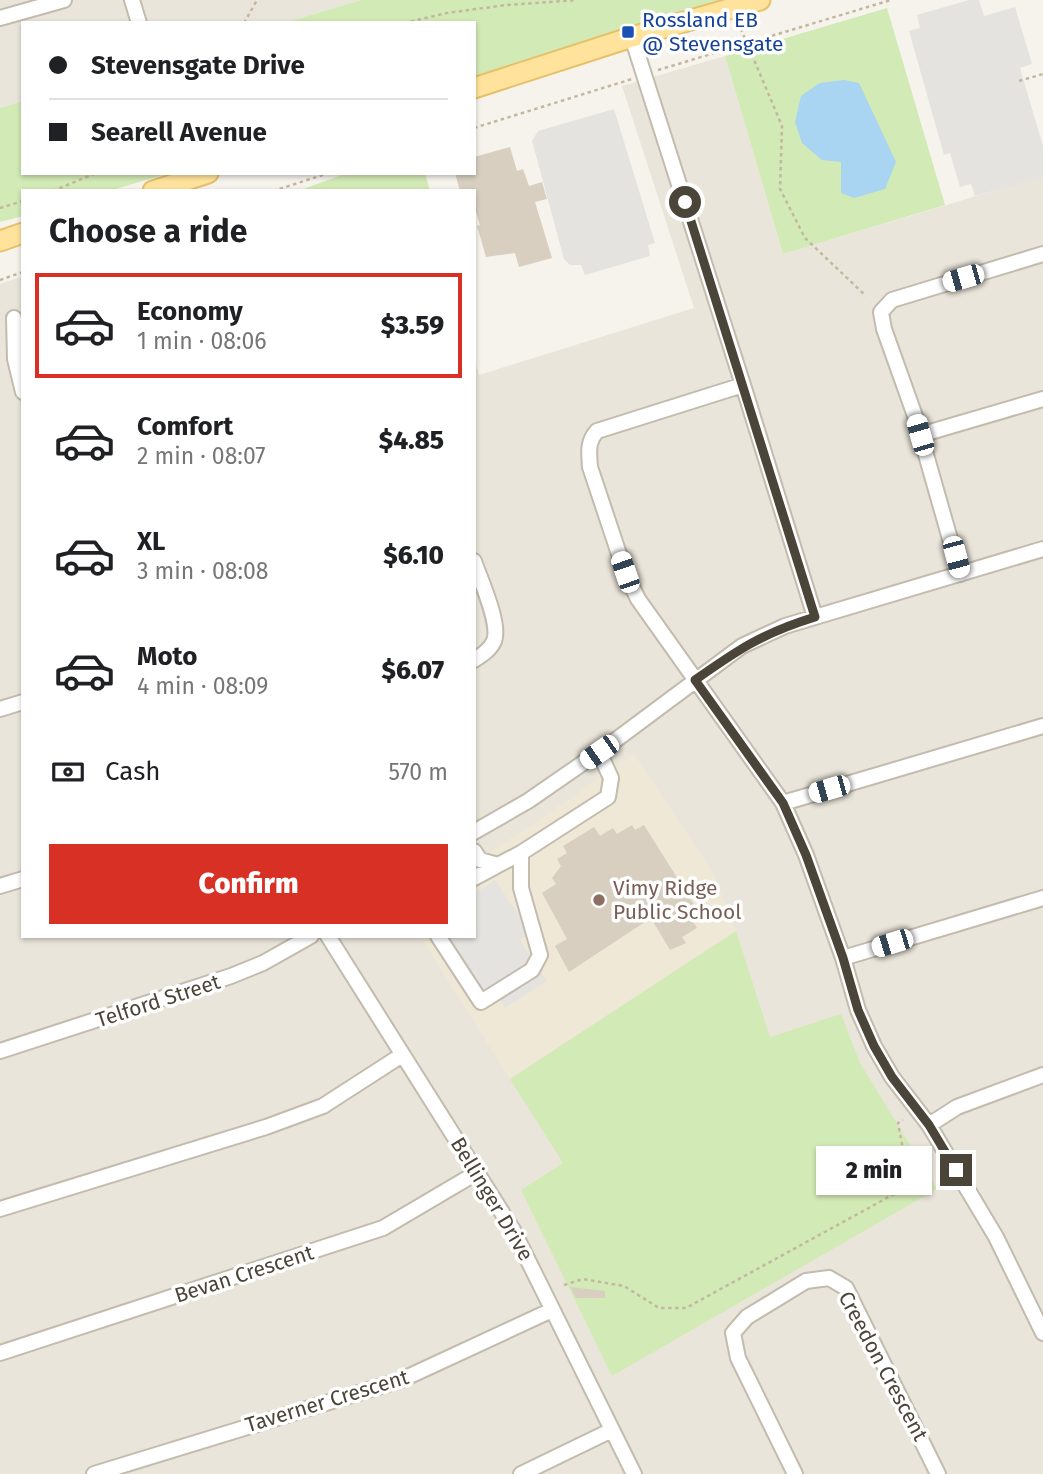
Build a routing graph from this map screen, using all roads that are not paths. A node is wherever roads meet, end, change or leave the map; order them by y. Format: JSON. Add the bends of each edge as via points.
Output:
{"nodes":[{"id":1,"x":64,"y":0,"type":"edge"},
{"id":2,"x":132,"y":0,"type":"edge"},
{"id":3,"x":760,"y":0,"type":"edge"},
{"id":4,"x":0,"y":18,"type":"edge"},
{"id":5,"x":138,"y":21,"type":"edge"},
{"id":6,"x":632,"y":37,"type":"junction"},
{"id":7,"x":476,"y":87,"type":"edge"},
{"id":8,"x":187,"y":181,"type":"edge"},
{"id":9,"x":160,"y":189,"type":"edge"},
{"id":10,"x":21,"y":234,"type":"edge"},
{"id":11,"x":0,"y":241,"type":"edge"},
{"id":12,"x":1043,"y":254,"type":"edge"},
{"id":13,"x":14,"y":318,"type":"dead end"},
{"id":14,"x":21,"y":384,"type":"edge"},
{"id":15,"x":743,"y":385,"type":"junction"},
{"id":16,"x":1043,"y":399,"type":"edge"},
{"id":17,"x":920,"y":435,"type":"junction"},
{"id":18,"x":1043,"y":549,"type":"edge"},
{"id":19,"x":476,"y":567,"type":"edge"},
{"id":20,"x":960,"y":574,"type":"junction"},
{"id":21,"x":815,"y":617,"type":"junction"},
{"id":22,"x":476,"y":659,"type":"edge"},
{"id":23,"x":695,"y":680,"type":"junction"},
{"id":24,"x":21,"y":703,"type":"edge"},
{"id":25,"x":0,"y":709,"type":"edge"},
{"id":26,"x":1043,"y":726,"type":"edge"},
{"id":27,"x":599,"y":752,"type":"junction"},
{"id":28,"x":783,"y":803,"type":"junction"},
{"id":29,"x":476,"y":831,"type":"edge"},
{"id":30,"x":521,"y":853,"type":"junction"},
{"id":31,"x":476,"y":854,"type":"edge"},
{"id":32,"x":498,"y":865,"type":"junction"},
{"id":33,"x":476,"y":877,"type":"edge"},
{"id":34,"x":21,"y":880,"type":"edge"},
{"id":35,"x":0,"y":886,"type":"edge"},
{"id":36,"x":1043,"y":898,"type":"edge"},
{"id":37,"x":307,"y":938,"type":"edge"},
{"id":38,"x":329,"y":938,"type":"edge"},
{"id":39,"x":439,"y":938,"type":"edge"},
{"id":40,"x":843,"y":958,"type":"junction"},
{"id":41,"x":0,"y":1051,"type":"edge"},
{"id":42,"x":402,"y":1055,"type":"junction"},
{"id":43,"x":1043,"y":1075,"type":"edge"},
{"id":44,"x":929,"y":1125,"type":"junction"},
{"id":45,"x":478,"y":1172,"type":"junction"},
{"id":46,"x":0,"y":1209,"type":"edge"},
{"id":47,"x":552,"y":1310,"type":"junction"},
{"id":48,"x":1043,"y":1333,"type":"edge"},
{"id":49,"x":0,"y":1353,"type":"edge"},
{"id":50,"x":612,"y":1430,"type":"junction"},
{"id":51,"x":94,"y":1474,"type":"edge"},
{"id":52,"x":521,"y":1474,"type":"edge"},
{"id":53,"x":634,"y":1474,"type":"edge"},
{"id":54,"x":795,"y":1474,"type":"edge"},
{"id":55,"x":939,"y":1474,"type":"edge"}],
"edges":[{"from":1,"to":4,"type":"street"},
{"from":2,"to":5,"type":"street"},
{"from":3,"to":6,"type":"main road"},
{"from":6,"to":7,"type":"main road"},
{"from":6,"to":15,"type":"street"},
{"from":8,"to":9,"type":"main road"},
{"from":10,"to":11,"type":"main road"},
{"from":12,"to":17,"type":"street","via":[[892,300],[881,312]]},
{"from":13,"to":14,"type":"street"},
{"from":15,"to":21,"type":"street"},
{"from":15,"to":23,"type":"street","via":[[597,431],[588,450],[590,467],[638,599]]},
{"from":16,"to":17,"type":"street"},
{"from":17,"to":20,"type":"street"},
{"from":18,"to":20,"type":"street"},
{"from":19,"to":22,"type":"street","via":[[495,633],[486,653]]},
{"from":20,"to":21,"type":"street"},
{"from":21,"to":23,"type":"street","via":[[742,646]]},
{"from":23,"to":27,"type":"street"},
{"from":23,"to":28,"type":"street"},
{"from":24,"to":25,"type":"street"},
{"from":26,"to":28,"type":"street"},
{"from":27,"to":29,"type":"street"},
{"from":27,"to":30,"type":"street","via":[[611,778],[607,797]]},
{"from":28,"to":40,"type":"street"},
{"from":30,"to":32,"type":"street"},
{"from":30,"to":39,"type":"street","via":[[521,888],[540,955],[532,970],[481,1002]]},
{"from":31,"to":32,"type":"street","via":[[480,860]]},
{"from":32,"to":33,"type":"street"},
{"from":34,"to":35,"type":"street"},
{"from":36,"to":40,"type":"street"},
{"from":37,"to":41,"type":"street","name":"Telford Street","via":[[231,976]]},
{"from":38,"to":42,"type":"street","name":"Bellinger Drive"},
{"from":40,"to":44,"type":"street","via":[[874,1046]]},
{"from":42,"to":45,"type":"street","name":"Bellinger Drive"},
{"from":42,"to":46,"type":"street","via":[[323,1107]]},
{"from":43,"to":44,"type":"street","via":[[957,1107]]},
{"from":44,"to":48,"type":"street","via":[[996,1237]]},
{"from":45,"to":47,"type":"street","name":"Bellinger Drive"},
{"from":45,"to":49,"type":"street","name":"Bevan Crescent","via":[[383,1228]]},
{"from":47,"to":50,"type":"street","name":"Bellinger Drive"},
{"from":47,"to":51,"type":"street","name":"Taverner Crescent","via":[[401,1380]]},
{"from":50,"to":52,"type":"street"},
{"from":50,"to":53,"type":"street","name":"Bellinger Drive"},
{"from":54,"to":55,"type":"street","name":"Creedon Crescent","via":[[738,1358],[733,1333],[747,1317],[806,1281],[830,1278],[846,1288]]}]}
